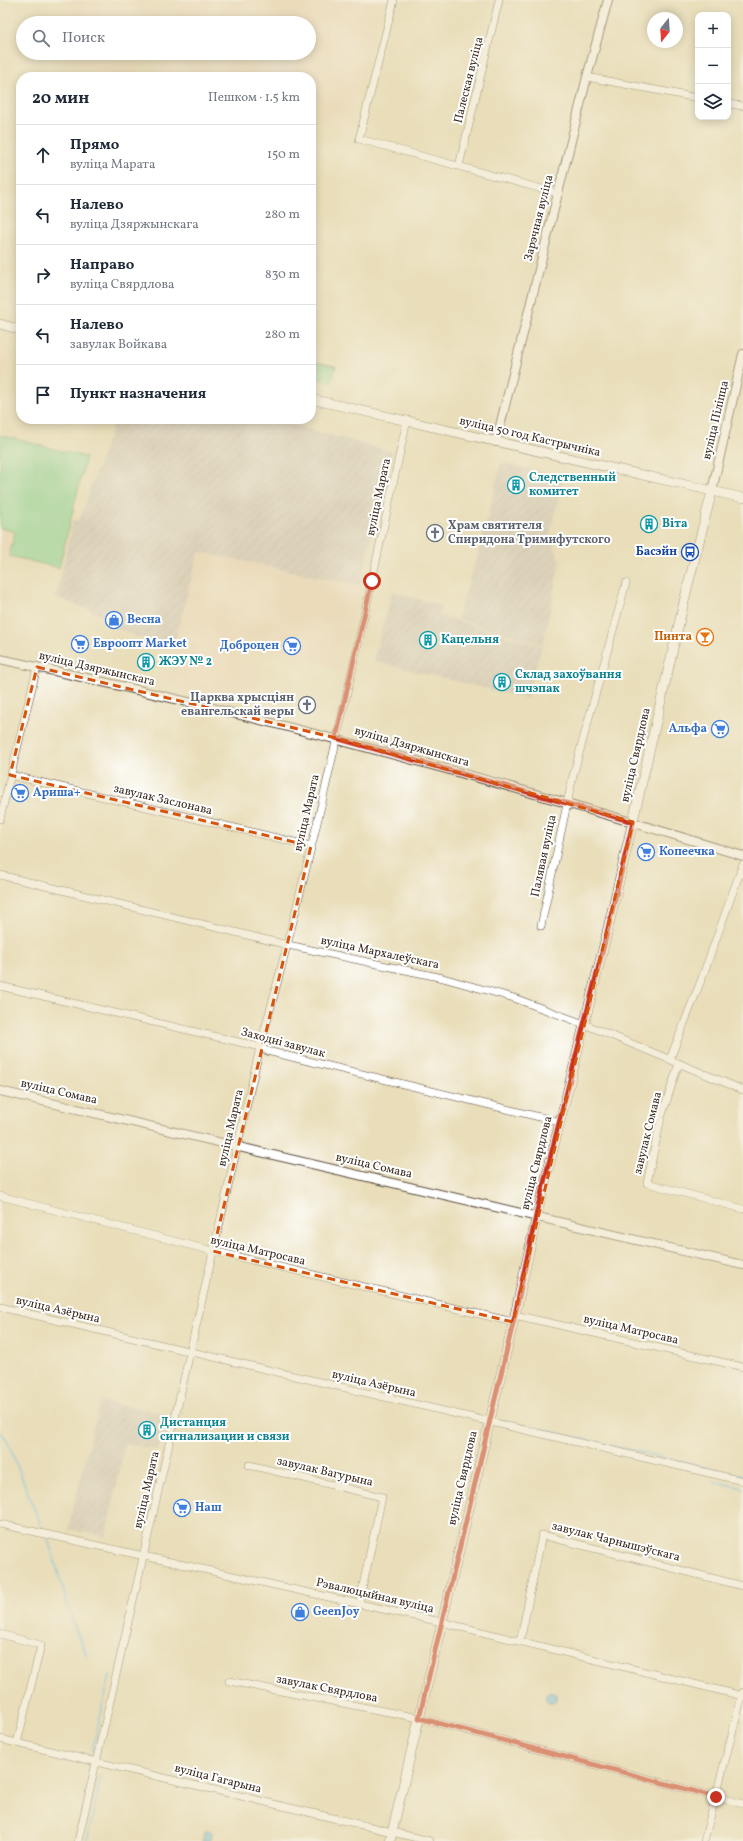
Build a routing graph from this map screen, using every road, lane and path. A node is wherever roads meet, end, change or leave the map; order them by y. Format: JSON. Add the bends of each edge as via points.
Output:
{"nodes":[{"id":1,"x":394,"y":0,"type":"edge"},
{"id":2,"x":499,"y":0,"type":"edge"},
{"id":3,"x":608,"y":0,"type":"edge"},
{"id":4,"x":586,"y":78,"type":"junction"},
{"id":5,"x":695,"y":97,"type":"edge"},
{"id":6,"x":731,"y":104,"type":"edge"},
{"id":7,"x":743,"y":106,"type":"edge"},
{"id":8,"x":459,"y":166,"type":"junction"},
{"id":9,"x":557,"y":193,"type":"junction"},
{"id":10,"x":0,"y":324,"type":"edge"},
{"id":11,"x":16,"y":329,"type":"edge"},
{"id":12,"x":743,"y":354,"type":"edge"},
{"id":13,"x":316,"y":399,"type":"edge"},
{"id":14,"x":407,"y":420,"type":"junction"},
{"id":15,"x":496,"y":442,"type":"junction"},
{"id":16,"x":712,"y":492,"type":"junction"},
{"id":17,"x":743,"y":498,"type":"edge"},
{"id":18,"x":626,"y":582,"type":"dead end"},
{"id":19,"x":0,"y":659,"type":"edge"},
{"id":20,"x":37,"y":667,"type":"junction"},
{"id":21,"x":336,"y":738,"type":"junction"},
{"id":22,"x":10,"y":775,"type":"junction"},
{"id":23,"x":567,"y":803,"type":"junction"},
{"id":24,"x":0,"y":818,"type":"edge"},
{"id":25,"x":633,"y":822,"type":"junction"},
{"id":26,"x":311,"y":846,"type":"junction"},
{"id":27,"x":743,"y":856,"type":"edge"},
{"id":28,"x":743,"y":864,"type":"edge"},
{"id":29,"x":0,"y":875,"type":"edge"},
{"id":30,"x":541,"y":926,"type":"dead end"},
{"id":31,"x":288,"y":945,"type":"junction"},
{"id":32,"x":0,"y":986,"type":"edge"},
{"id":33,"x":584,"y":1024,"type":"junction"},
{"id":34,"x":260,"y":1047,"type":"junction"},
{"id":35,"x":670,"y":1059,"type":"junction"},
{"id":36,"x":679,"y":1063,"type":"junction"},
{"id":37,"x":0,"y":1090,"type":"edge"},
{"id":38,"x":743,"y":1090,"type":"edge"},
{"id":39,"x":560,"y":1122,"type":"junction"},
{"id":40,"x":238,"y":1146,"type":"junction"},
{"id":41,"x":0,"y":1196,"type":"edge"},
{"id":42,"x":743,"y":1209,"type":"edge"},
{"id":43,"x":536,"y":1216,"type":"junction"},
{"id":44,"x":214,"y":1251,"type":"junction"},
{"id":45,"x":743,"y":1266,"type":"edge"},
{"id":46,"x":0,"y":1307,"type":"edge"},
{"id":47,"x":514,"y":1318,"type":"junction"},
{"id":48,"x":192,"y":1352,"type":"junction"},
{"id":49,"x":743,"y":1367,"type":"edge"},
{"id":50,"x":489,"y":1422,"type":"junction"},
{"id":51,"x":249,"y":1465,"type":"dead end"},
{"id":52,"x":743,"y":1481,"type":"edge"},
{"id":53,"x":0,"y":1524,"type":"edge"},
{"id":54,"x":143,"y":1555,"type":"junction"},
{"id":55,"x":743,"y":1586,"type":"edge"},
{"id":56,"x":359,"y":1604,"type":"junction"},
{"id":57,"x":441,"y":1622,"type":"junction"},
{"id":58,"x":0,"y":1634,"type":"edge"},
{"id":59,"x":520,"y":1642,"type":"junction"},
{"id":60,"x":229,"y":1681,"type":"dead end"},
{"id":61,"x":743,"y":1694,"type":"edge"},
{"id":62,"x":419,"y":1718,"type":"junction"},
{"id":63,"x":0,"y":1738,"type":"edge"},
{"id":64,"x":17,"y":1742,"type":"junction"},
{"id":65,"x":96,"y":1760,"type":"junction"},
{"id":66,"x":716,"y":1797,"type":"junction"},
{"id":67,"x":743,"y":1804,"type":"edge"},
{"id":68,"x":391,"y":1836,"type":"edge"},
{"id":69,"x":78,"y":1841,"type":"edge"},
{"id":70,"x":430,"y":1841,"type":"edge"},
{"id":71,"x":704,"y":1841,"type":"edge"}],
"edges":[{"from":1,"to":8,"type":"street","via":[[359,139]]},
{"from":2,"to":8,"type":"street","name":"Палеская вуліца"},
{"from":3,"to":4,"type":"street","name":"Зарэчная вуліца"},
{"from":4,"to":5,"type":"street"},
{"from":4,"to":9,"type":"street","name":"Зарэчная вуліца"},
{"from":6,"to":7,"type":"street"},
{"from":8,"to":9,"type":"street"},
{"from":9,"to":15,"type":"street","name":"Зарэчная вуліца"},
{"from":10,"to":11,"type":"main road"},
{"from":12,"to":16,"type":"street","name":"вуліца Піліпца"},
{"from":13,"to":14,"type":"main road","name":"вуліца 50 год Кастрычніка"},
{"from":14,"to":15,"type":"main road","name":"вуліца 50 год Кастрычніка"},
{"from":14,"to":21,"type":"street","name":"вуліца Марата"},
{"from":15,"to":16,"type":"main road","name":"вуліца 50 год Кастрычніка"},
{"from":16,"to":17,"type":"main road","name":"вуліца 50 год Кастрычніка"},
{"from":16,"to":25,"type":"main road","name":"вуліца Свярдлова"},
{"from":18,"to":23,"type":"street","name":"Палявая вуліца"},
{"from":19,"to":20,"type":"street","name":"вуліца Дзяржынскага"},
{"from":20,"to":21,"type":"street","name":"вуліца Дзяржынскага"},
{"from":20,"to":22,"type":"street"},
{"from":21,"to":23,"type":"street","name":"вуліца Дзяржынскага"},
{"from":21,"to":26,"type":"street","name":"вуліца Марата"},
{"from":22,"to":24,"type":"street"},
{"from":22,"to":26,"type":"street","name":"завулак Заслонава"},
{"from":23,"to":25,"type":"street","name":"вуліца Дзяржынскага"},
{"from":23,"to":30,"type":"street","name":"Палявая вуліца"},
{"from":25,"to":27,"type":"street","name":"вуліца Дзяржынскага"},
{"from":25,"to":33,"type":"main road","name":"вуліца Свярдлова"},
{"from":26,"to":31,"type":"street","name":"вуліца Марата"},
{"from":28,"to":35,"type":"street"},
{"from":29,"to":31,"type":"street","name":"вуліца Мархалеўскага"},
{"from":31,"to":33,"type":"street","name":"вуліца Мархалеўскага","via":[[443,978],[514,998]]},
{"from":31,"to":34,"type":"street","name":"вуліца Марата"},
{"from":32,"to":34,"type":"street","name":"Заходні завулак"},
{"from":33,"to":35,"type":"street","name":"вуліца Мархалеўскага"},
{"from":33,"to":39,"type":"main road","name":"вуліца Свярдлова"},
{"from":34,"to":39,"type":"street","name":"Заходні завулак","via":[[267,1051]]},
{"from":34,"to":40,"type":"street","name":"вуліца Марата"},
{"from":35,"to":36,"type":"street","name":"вуліца Мархалеўскага"},
{"from":36,"to":38,"type":"street","name":"вуліца Мархалеўскага"},
{"from":36,"to":42,"type":"street","name":"завулак Сомава","via":[[660,1118],[647,1183]]},
{"from":37,"to":40,"type":"street","name":"вуліца Сомава"},
{"from":39,"to":43,"type":"main road","name":"вуліца Свярдлова"},
{"from":40,"to":43,"type":"street","name":"вуліца Сомава"},
{"from":40,"to":44,"type":"street","name":"вуліца Марата"},
{"from":41,"to":44,"type":"street","name":"вуліца Матросава"},
{"from":43,"to":45,"type":"street","name":"вуліца Сомава"},
{"from":43,"to":47,"type":"main road","name":"вуліца Свярдлова"},
{"from":44,"to":47,"type":"street","name":"вуліца Матросава"},
{"from":44,"to":48,"type":"street","name":"вуліца Марата"},
{"from":46,"to":48,"type":"street","name":"вуліца Азёрына"},
{"from":47,"to":49,"type":"street","name":"вуліца Матросава"},
{"from":47,"to":50,"type":"main road","name":"вуліца Свярдлова"},
{"from":48,"to":50,"type":"street","name":"вуліца Азёрына"},
{"from":48,"to":54,"type":"street","name":"вуліца Марата"},
{"from":50,"to":52,"type":"street","name":"вуліца Азёрына"},
{"from":50,"to":57,"type":"main road","name":"вуліца Свярдлова"},
{"from":51,"to":56,"type":"street","name":"завулак Вагурына","via":[[382,1497]]},
{"from":53,"to":54,"type":"street","name":"Рэвалюцыйная вуліца"},
{"from":54,"to":56,"type":"street","name":"Рэвалюцыйная вуліца"},
{"from":54,"to":65,"type":"street","name":"вуліца Марата"},
{"from":55,"to":59,"type":"street","name":"завулак Чарнышэўскага","via":[[542,1535]]},
{"from":56,"to":57,"type":"street","name":"Рэвалюцыйная вуліца"},
{"from":57,"to":59,"type":"street","name":"Рэвалюцыйная вуліца"},
{"from":57,"to":62,"type":"main road","name":"вуліца Свярдлова"},
{"from":58,"to":64,"type":"street","via":[[41,1645]]},
{"from":59,"to":61,"type":"street","name":"Рэвалюцыйная вуліца"},
{"from":60,"to":62,"type":"street","name":"завулак Свярдлова"},
{"from":61,"to":66,"type":"street"},
{"from":62,"to":66,"type":"street","name":"завулак Свярдлова"},
{"from":62,"to":68,"type":"main road","name":"вуліца Свярдлова"},
{"from":63,"to":64,"type":"street","name":"вуліца Гагарына"},
{"from":64,"to":65,"type":"street","name":"вуліца Гагарына"},
{"from":65,"to":68,"type":"street","name":"вуліца Гагарына"},
{"from":65,"to":69,"type":"street","name":"вуліца Марата"},
{"from":66,"to":67,"type":"street","name":"завулак Свярдлова"},
{"from":66,"to":71,"type":"street"},
{"from":68,"to":70,"type":"street","name":"вуліца Гагарына"}]}
